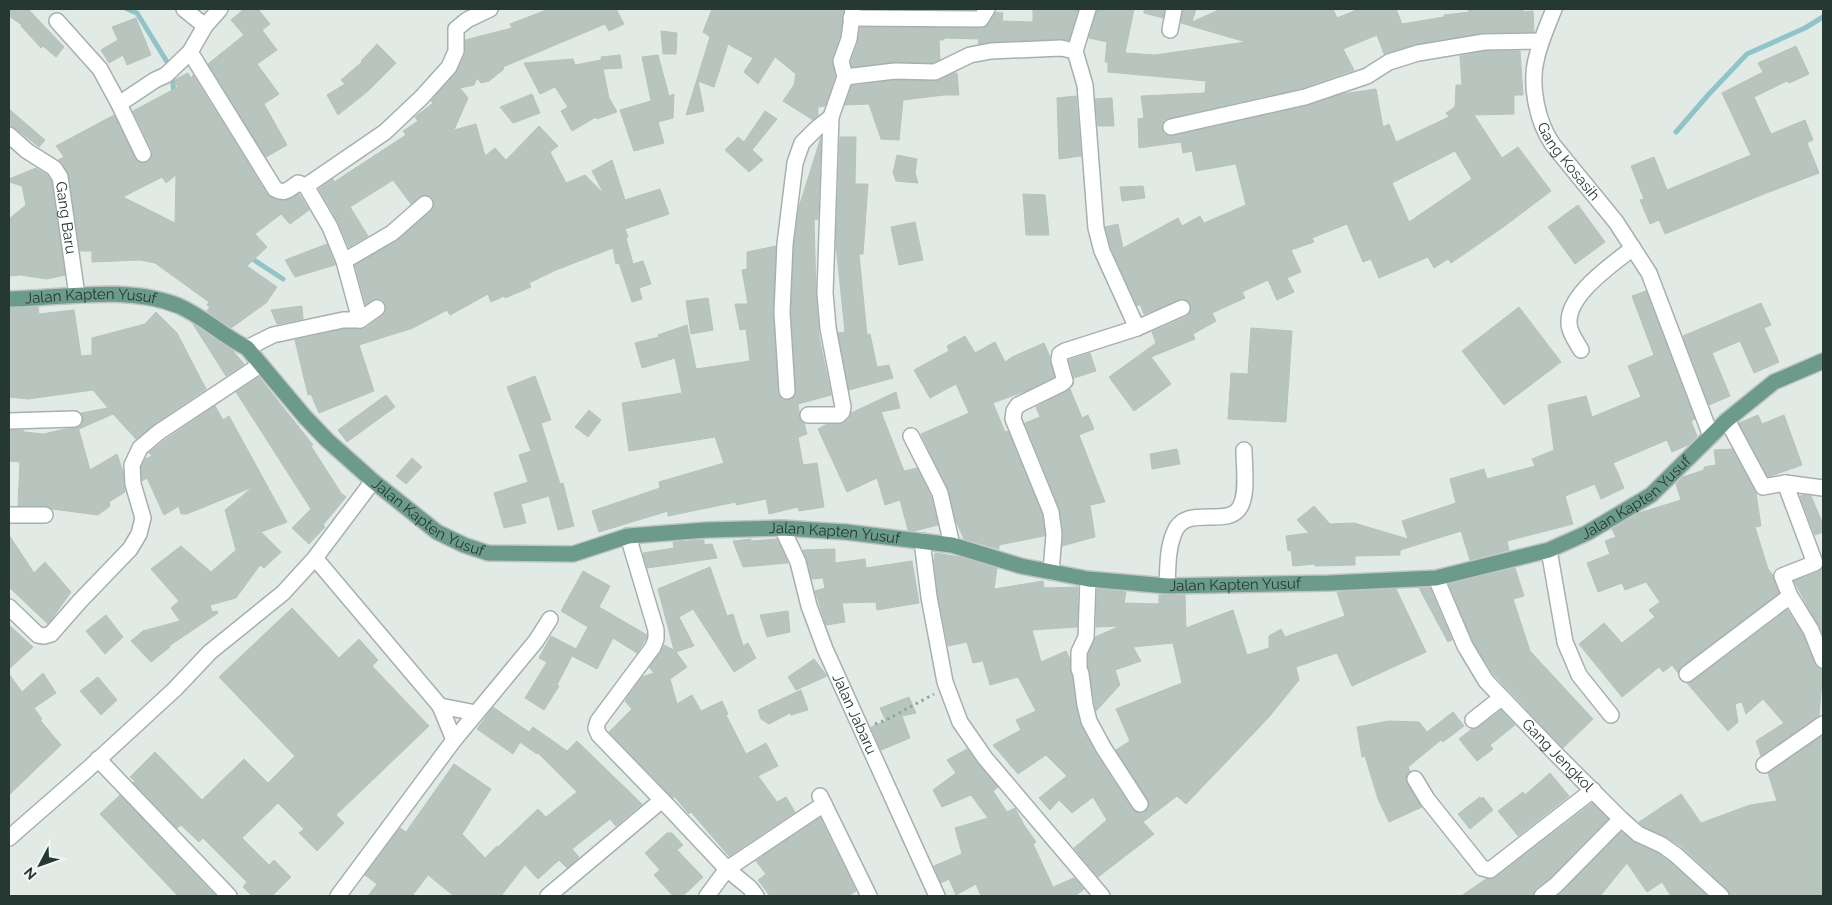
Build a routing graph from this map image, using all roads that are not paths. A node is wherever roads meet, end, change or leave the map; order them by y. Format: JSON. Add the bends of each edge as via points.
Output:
{"nodes":[{"id":1,"x":184,"y":9,"type":"edge"},
{"id":2,"x":220,"y":9,"type":"edge"},
{"id":3,"x":490,"y":9,"type":"edge"},
{"id":4,"x":987,"y":9,"type":"edge"},
{"id":5,"x":1088,"y":9,"type":"edge"},
{"id":6,"x":1174,"y":9,"type":"edge"},
{"id":7,"x":1554,"y":9,"type":"edge"},
{"id":8,"x":852,"y":13,"type":"edge"},
{"id":9,"x":57,"y":20,"type":"dead end"},
{"id":10,"x":205,"y":26,"type":"junction"},
{"id":11,"x":1170,"y":30,"type":"dead end"},
{"id":12,"x":1542,"y":41,"type":"junction"},
{"id":13,"x":1075,"y":51,"type":"junction"},
{"id":14,"x":185,"y":56,"type":"junction"},
{"id":15,"x":845,"y":77,"type":"junction"},
{"id":16,"x":119,"y":104,"type":"junction"},
{"id":17,"x":831,"y":117,"type":"junction"},
{"id":18,"x":1171,"y":127,"type":"dead end"},
{"id":19,"x":9,"y":135,"type":"edge"},
{"id":20,"x":143,"y":154,"type":"dead end"},
{"id":21,"x":306,"y":186,"type":"junction"},
{"id":22,"x":425,"y":204,"type":"dead end"},
{"id":23,"x":1633,"y":248,"type":"junction"},
{"id":24,"x":344,"y":261,"type":"junction"},
{"id":25,"x":77,"y":295,"type":"junction"},
{"id":26,"x":9,"y":299,"type":"edge"},
{"id":27,"x":377,"y":308,"type":"dead end"},
{"id":28,"x":1182,"y":308,"type":"dead end"},
{"id":29,"x":360,"y":320,"type":"junction"},
{"id":30,"x":1137,"y":328,"type":"junction"},
{"id":31,"x":247,"y":348,"type":"junction"},
{"id":32,"x":1581,"y":350,"type":"dead end"},
{"id":33,"x":1823,"y":360,"type":"edge"},
{"id":34,"x":260,"y":365,"type":"junction"},
{"id":35,"x":787,"y":391,"type":"dead end"},
{"id":36,"x":808,"y":415,"type":"dead end"},
{"id":37,"x":74,"y":419,"type":"dead end"},
{"id":38,"x":1727,"y":420,"type":"junction"},
{"id":39,"x":9,"y":421,"type":"edge"},
{"id":40,"x":911,"y":436,"type":"dead end"},
{"id":41,"x":1711,"y":436,"type":"junction"},
{"id":42,"x":1244,"y":450,"type":"dead end"},
{"id":43,"x":372,"y":481,"type":"junction"},
{"id":44,"x":1785,"y":483,"type":"junction"},
{"id":45,"x":1823,"y":488,"type":"edge"},
{"id":46,"x":9,"y":515,"type":"edge"},
{"id":47,"x":45,"y":515,"type":"dead end"},
{"id":48,"x":782,"y":528,"type":"junction"},
{"id":49,"x":628,"y":536,"type":"junction"},
{"id":50,"x":922,"y":542,"type":"junction"},
{"id":51,"x":952,"y":545,"type":"junction"},
{"id":52,"x":1549,"y":550,"type":"junction"},
{"id":53,"x":315,"y":558,"type":"junction"},
{"id":54,"x":1051,"y":572,"type":"junction"},
{"id":55,"x":1436,"y":578,"type":"junction"},
{"id":56,"x":1088,"y":579,"type":"junction"},
{"id":57,"x":1167,"y":586,"type":"junction"},
{"id":58,"x":1790,"y":596,"type":"junction"},
{"id":59,"x":9,"y":607,"type":"edge"},
{"id":60,"x":550,"y":619,"type":"dead end"},
{"id":61,"x":1823,"y":660,"type":"edge"},
{"id":62,"x":1687,"y":674,"type":"dead end"},
{"id":63,"x":1501,"y":698,"type":"junction"},
{"id":64,"x":440,"y":706,"type":"junction"},
{"id":65,"x":476,"y":713,"type":"junction"},
{"id":66,"x":1611,"y":715,"type":"dead end"},
{"id":67,"x":1473,"y":720,"type":"dead end"},
{"id":68,"x":1823,"y":724,"type":"edge"},
{"id":69,"x":454,"y":740,"type":"junction"},
{"id":70,"x":98,"y":759,"type":"junction"},
{"id":71,"x":1764,"y":764,"type":"dead end"},
{"id":72,"x":1415,"y":779,"type":"dead end"},
{"id":73,"x":1593,"y":790,"type":"junction"},
{"id":74,"x":662,"y":800,"type":"junction"},
{"id":75,"x":1140,"y":804,"type":"dead end"},
{"id":76,"x":1621,"y":819,"type":"junction"},
{"id":77,"x":9,"y":838,"type":"edge"},
{"id":78,"x":727,"y":869,"type":"junction"},
{"id":79,"x":230,"y":896,"type":"edge"},
{"id":80,"x":338,"y":896,"type":"edge"},
{"id":81,"x":548,"y":896,"type":"edge"},
{"id":82,"x":706,"y":896,"type":"edge"},
{"id":83,"x":756,"y":896,"type":"edge"},
{"id":84,"x":869,"y":896,"type":"edge"},
{"id":85,"x":937,"y":896,"type":"edge"},
{"id":86,"x":1102,"y":896,"type":"edge"},
{"id":87,"x":1542,"y":896,"type":"edge"},
{"id":88,"x":1721,"y":896,"type":"edge"}],
"edges":[{"from":1,"to":10,"type":"street"},
{"from":2,"to":10,"type":"street"},
{"from":3,"to":21,"type":"street","via":[[467,20],[456,30],[456,51],[449,67],[422,97],[385,132]]},
{"from":4,"to":8,"type":"street","via":[[981,19]]},
{"from":5,"to":13,"type":"street"},
{"from":6,"to":11,"type":"street"},
{"from":7,"to":12,"type":"street","name":"Gang Kosasih"},
{"from":8,"to":15,"type":"street","via":[[849,39],[841,61]]},
{"from":9,"to":16,"type":"street","via":[[100,69]]},
{"from":10,"to":14,"type":"street"},
{"from":12,"to":18,"type":"street","via":[[1484,42],[1418,53],[1389,62],[1367,76],[1305,97]]},
{"from":12,"to":23,"type":"street","name":"Gang Kosasih","via":[[1536,58],[1535,78],[1536,101],[1545,133],[1611,215]]},
{"from":13,"to":15,"type":"street","via":[[1060,48],[992,51],[970,56],[935,72],[894,71]]},
{"from":13,"to":30,"type":"street","via":[[1085,85],[1098,240]]},
{"from":14,"to":16,"type":"street","via":[[166,75]]},
{"from":14,"to":21,"type":"street","via":[[275,189],[286,192],[298,183]]},
{"from":15,"to":17,"type":"street"},
{"from":16,"to":20,"type":"street"},
{"from":17,"to":35,"type":"street","via":[[802,144],[795,163],[785,244],[782,312]]},
{"from":17,"to":36,"type":"street","via":[[825,293],[843,407],[839,415]]},
{"from":19,"to":25,"type":"street","name":"Gang Baru","via":[[60,176]]},
{"from":21,"to":24,"type":"street","via":[[330,227]]},
{"from":22,"to":24,"type":"street","via":[[392,233]]},
{"from":23,"to":32,"type":"street","via":[[1576,300],[1569,314],[1569,329]]},
{"from":23,"to":41,"type":"street","name":"Gang Kosasih","via":[[1649,273]]},
{"from":24,"to":29,"type":"street"},
{"from":25,"to":26,"type":"main road","name":"Jalan Kapten Yusuf"},
{"from":25,"to":31,"type":"main road","name":"Jalan Kapten Yusuf","via":[[151,297],[208,321]]},
{"from":27,"to":29,"type":"street"},
{"from":28,"to":30,"type":"street"},
{"from":29,"to":31,"type":"street","via":[[343,320],[273,335]]},
{"from":30,"to":54,"type":"street","via":[[1060,354],[1065,381],[1018,405],[1014,411],[1014,419],[1054,524]]},
{"from":31,"to":34,"type":"main road","name":"Jalan Kapten Yusuf"},
{"from":33,"to":38,"type":"main road","name":"Jalan Kapten Yusuf","via":[[1774,382]]},
{"from":34,"to":43,"type":"main road","name":"Jalan Kapten Yusuf","via":[[327,440]]},
{"from":34,"to":59,"type":"street","via":[[140,448],[132,465],[133,484],[143,518],[139,534],[130,549],[51,634],[38,635]]},
{"from":37,"to":39,"type":"street"},
{"from":38,"to":41,"type":"main road","name":"Jalan Kapten Yusuf"},
{"from":38,"to":44,"type":"street","via":[[1764,487]]},
{"from":40,"to":51,"type":"street","via":[[940,493]]},
{"from":41,"to":52,"type":"main road","name":"Jalan Kapten Yusuf","via":[[1651,495],[1588,533]]},
{"from":42,"to":57,"type":"street","via":[[1244,497],[1239,509],[1229,516],[1189,518],[1179,524],[1168,552]]},
{"from":43,"to":49,"type":"main road","name":"Jalan Kapten Yusuf","via":[[437,532],[488,553],[573,554]]},
{"from":43,"to":53,"type":"street"},
{"from":44,"to":45,"type":"street"},
{"from":44,"to":58,"type":"street","via":[[1815,563],[1782,576]]},
{"from":46,"to":47,"type":"street"},
{"from":48,"to":49,"type":"main road","name":"Jalan Kapten Yusuf"},
{"from":48,"to":50,"type":"main road","name":"Jalan Kapten Yusuf"},
{"from":48,"to":85,"type":"street","name":"Jalan Jabaru","via":[[798,562],[816,629]]},
{"from":49,"to":74,"type":"street","via":[[656,639],[596,728],[599,735]]},
{"from":50,"to":51,"type":"main road","name":"Jalan Kapten Yusuf"},
{"from":50,"to":86,"type":"street","via":[[947,688],[960,722],[985,758]]},
{"from":51,"to":54,"type":"main road","name":"Jalan Kapten Yusuf"},
{"from":52,"to":55,"type":"main road","name":"Jalan Kapten Yusuf"},
{"from":52,"to":66,"type":"street","via":[[1564,642],[1579,676]]},
{"from":53,"to":64,"type":"street"},
{"from":53,"to":70,"type":"street","via":[[283,593],[210,652],[175,689]]},
{"from":54,"to":56,"type":"main road","name":"Jalan Kapten Yusuf"},
{"from":55,"to":57,"type":"main road","name":"Jalan Kapten Yusuf"},
{"from":55,"to":63,"type":"street","name":"Gang Jengkol","via":[[1478,670]]},
{"from":56,"to":57,"type":"main road","name":"Jalan Kapten Yusuf"},
{"from":56,"to":75,"type":"street","via":[[1086,637],[1079,652],[1085,705],[1089,721],[1103,747]]},
{"from":58,"to":61,"type":"street","via":[[1811,630]]},
{"from":58,"to":62,"type":"street"},
{"from":60,"to":65,"type":"street"},
{"from":63,"to":67,"type":"street"},
{"from":63,"to":73,"type":"street","name":"Gang Jengkol"},
{"from":64,"to":65,"type":"street"},
{"from":64,"to":69,"type":"street"},
{"from":65,"to":69,"type":"street"},
{"from":68,"to":71,"type":"street"},
{"from":69,"to":80,"type":"street"},
{"from":70,"to":77,"type":"street"},
{"from":70,"to":79,"type":"street"},
{"from":72,"to":73,"type":"street","via":[[1482,868],[1490,870]]},
{"from":73,"to":76,"type":"street","name":"Gang Jengkol"},
{"from":74,"to":78,"type":"street"},
{"from":74,"to":81,"type":"street"},
{"from":76,"to":87,"type":"street"},
{"from":76,"to":88,"type":"street","name":"Gang Jengkol","via":[[1638,834],[1676,855]]},
{"from":78,"to":82,"type":"street"},
{"from":78,"to":83,"type":"street"},
{"from":78,"to":84,"type":"street","via":[[822,799]]}]}
